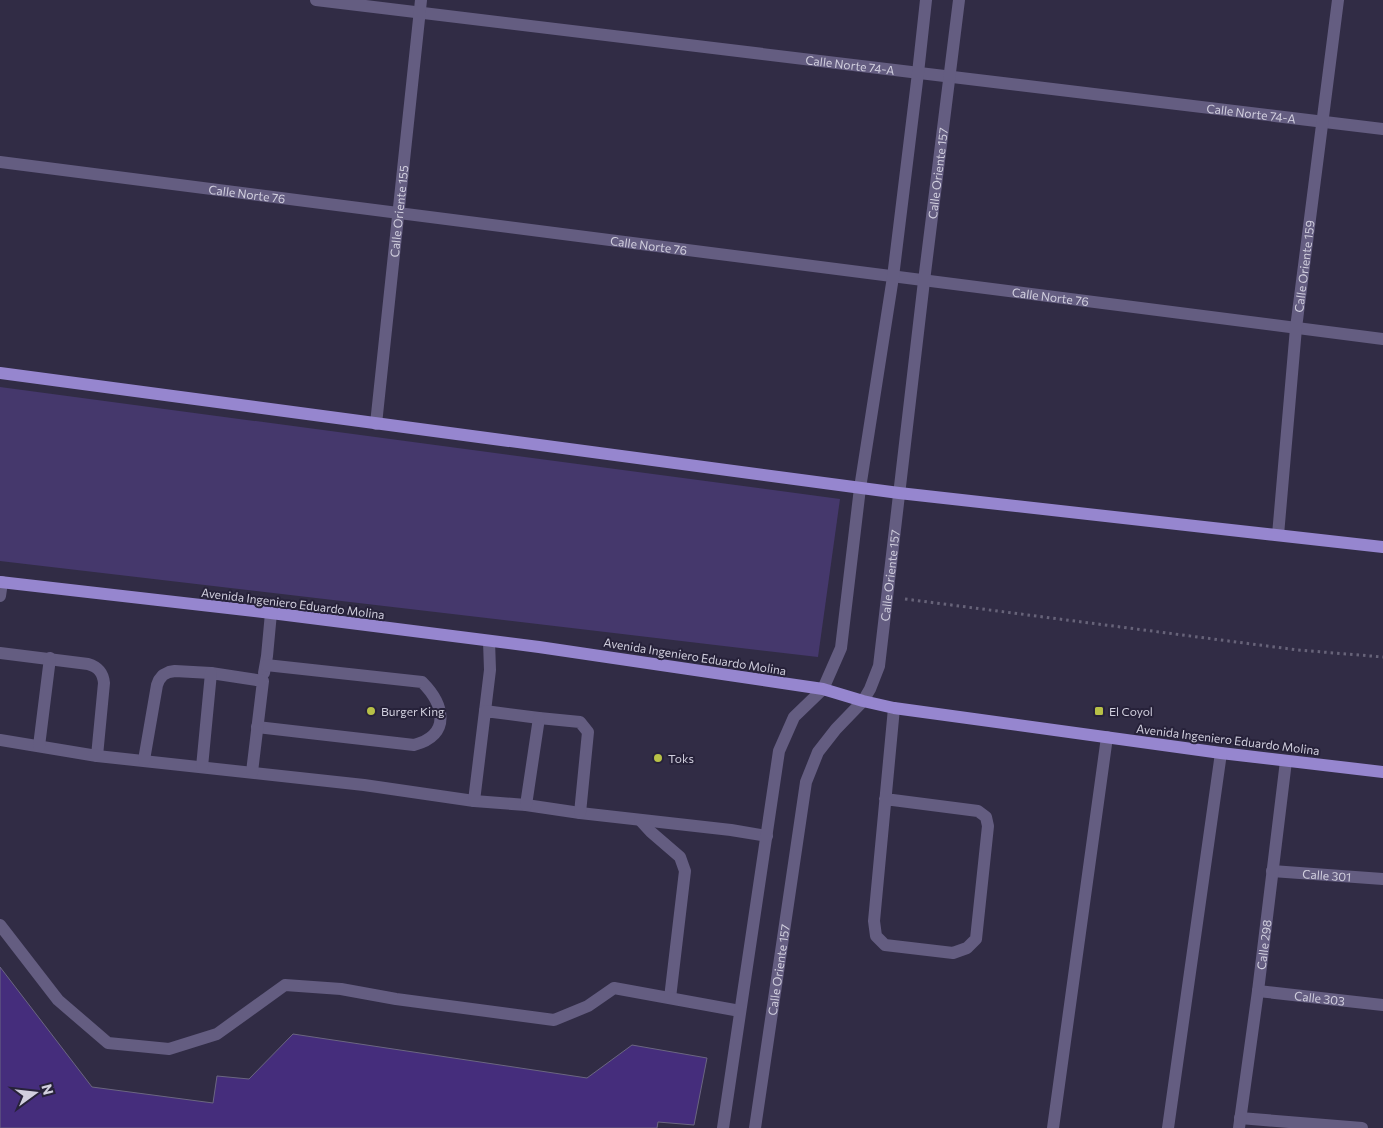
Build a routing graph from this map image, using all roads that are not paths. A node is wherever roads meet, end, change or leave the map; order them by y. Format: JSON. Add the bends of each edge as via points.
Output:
{"nodes":[{"id":1,"x":316,"y":0,"type":"edge"},
{"id":2,"x":422,"y":0,"type":"edge"},
{"id":3,"x":926,"y":0,"type":"edge"},
{"id":4,"x":959,"y":0,"type":"edge"},
{"id":5,"x":1338,"y":0,"type":"edge"},
{"id":6,"x":420,"y":13,"type":"junction"},
{"id":7,"x":918,"y":73,"type":"junction"},
{"id":8,"x":949,"y":76,"type":"junction"},
{"id":9,"x":1321,"y":122,"type":"junction"},
{"id":10,"x":1383,"y":129,"type":"edge"},
{"id":11,"x":0,"y":162,"type":"edge"},
{"id":12,"x":398,"y":213,"type":"junction"},
{"id":13,"x":893,"y":277,"type":"junction"},
{"id":14,"x":924,"y":281,"type":"junction"},
{"id":15,"x":1296,"y":328,"type":"junction"},
{"id":16,"x":1383,"y":339,"type":"edge"},
{"id":17,"x":0,"y":373,"type":"edge"},
{"id":18,"x":376,"y":424,"type":"junction"},
{"id":19,"x":860,"y":488,"type":"junction"},
{"id":20,"x":899,"y":493,"type":"junction"},
{"id":21,"x":1278,"y":535,"type":"junction"},
{"id":22,"x":1383,"y":547,"type":"edge"},
{"id":23,"x":1,"y":582,"type":"edge"},
{"id":24,"x":0,"y":596,"type":"edge"},
{"id":25,"x":271,"y":613,"type":"junction"},
{"id":26,"x":489,"y":641,"type":"junction"},
{"id":27,"x":0,"y":653,"type":"edge"},
{"id":28,"x":50,"y":658,"type":"junction"},
{"id":29,"x":266,"y":665,"type":"junction"},
{"id":30,"x":211,"y":673,"type":"junction"},
{"id":31,"x":263,"y":680,"type":"junction"},
{"id":32,"x":824,"y":689,"type":"junction"},
{"id":33,"x":862,"y":701,"type":"junction"},
{"id":34,"x":894,"y":708,"type":"junction"},
{"id":35,"x":485,"y":711,"type":"junction"},
{"id":36,"x":539,"y":718,"type":"junction"},
{"id":37,"x":257,"y":727,"type":"junction"},
{"id":38,"x":1107,"y":738,"type":"junction"},
{"id":39,"x":0,"y":740,"type":"edge"},
{"id":40,"x":39,"y":746,"type":"junction"},
{"id":41,"x":1221,"y":753,"type":"junction"},
{"id":42,"x":97,"y":756,"type":"junction"},
{"id":43,"x":144,"y":760,"type":"junction"},
{"id":44,"x":1286,"y":761,"type":"junction"},
{"id":45,"x":202,"y":767,"type":"junction"},
{"id":46,"x":252,"y":772,"type":"junction"},
{"id":47,"x":1383,"y":772,"type":"edge"},
{"id":48,"x":885,"y":798,"type":"junction"},
{"id":49,"x":474,"y":801,"type":"junction"},
{"id":50,"x":526,"y":805,"type":"junction"},
{"id":51,"x":580,"y":813,"type":"junction"},
{"id":52,"x":640,"y":820,"type":"junction"},
{"id":53,"x":767,"y":836,"type":"junction"},
{"id":54,"x":1272,"y":871,"type":"junction"},
{"id":55,"x":1383,"y":879,"type":"edge"},
{"id":56,"x":0,"y":925,"type":"edge"},
{"id":57,"x":1258,"y":991,"type":"junction"},
{"id":58,"x":670,"y":998,"type":"junction"},
{"id":59,"x":1383,"y":1005,"type":"edge"},
{"id":60,"x":740,"y":1011,"type":"junction"},
{"id":61,"x":1239,"y":1123,"type":"edge"},
{"id":62,"x":723,"y":1128,"type":"edge"},
{"id":63,"x":756,"y":1128,"type":"edge"},
{"id":64,"x":1053,"y":1128,"type":"edge"},
{"id":65,"x":1168,"y":1128,"type":"edge"},
{"id":66,"x":1362,"y":1128,"type":"edge"}],
"edges":[{"from":1,"to":6,"type":"street","name":"Calle Norte 74-A"},
{"from":2,"to":6,"type":"street","name":"Calle Oriente 155"},
{"from":3,"to":7,"type":"street"},
{"from":4,"to":8,"type":"street","name":"Calle Oriente 157"},
{"from":5,"to":9,"type":"street","name":"Calle Oriente 159"},
{"from":6,"to":7,"type":"street","name":"Calle Norte 74-A"},
{"from":6,"to":12,"type":"street","name":"Calle Oriente 155"},
{"from":7,"to":8,"type":"street","name":"Calle Norte 74-A"},
{"from":7,"to":13,"type":"street"},
{"from":8,"to":9,"type":"street","name":"Calle Norte 74-A"},
{"from":8,"to":14,"type":"street","name":"Calle Oriente 157"},
{"from":9,"to":10,"type":"street","name":"Calle Norte 74-A"},
{"from":9,"to":15,"type":"street","name":"Calle Oriente 159"},
{"from":11,"to":12,"type":"street","name":"Calle Norte 76"},
{"from":12,"to":13,"type":"street","name":"Calle Norte 76"},
{"from":12,"to":18,"type":"street","name":"Calle Oriente 155"},
{"from":13,"to":14,"type":"street","name":"Calle Norte 76"},
{"from":13,"to":19,"type":"street"},
{"from":14,"to":15,"type":"street","name":"Calle Norte 76"},
{"from":14,"to":20,"type":"street","name":"Calle Oriente 157"},
{"from":15,"to":16,"type":"street","name":"Calle Norte 76"},
{"from":15,"to":21,"type":"street","name":"Calle Oriente 159"},
{"from":17,"to":18,"type":"main road"},
{"from":18,"to":19,"type":"main road"},
{"from":19,"to":20,"type":"main road"},
{"from":19,"to":32,"type":"street","via":[[841,648]]},
{"from":20,"to":21,"type":"main road"},
{"from":20,"to":33,"type":"street","name":"Calle Oriente 157","via":[[879,666]]},
{"from":21,"to":22,"type":"main road"},
{"from":23,"to":24,"type":"street"},
{"from":23,"to":25,"type":"main road","name":"Avenida Ingeniero Eduardo Molina"},
{"from":25,"to":26,"type":"main road","name":"Avenida Ingeniero Eduardo Molina"},
{"from":25,"to":29,"type":"street"},
{"from":26,"to":32,"type":"main road","name":"Avenida Ingeniero Eduardo Molina"},
{"from":26,"to":35,"type":"street","via":[[490,670]]},
{"from":27,"to":28,"type":"street"},
{"from":28,"to":40,"type":"street"},
{"from":28,"to":42,"type":"street","via":[[95,666],[103,676]]},
{"from":29,"to":31,"type":"street"},
{"from":29,"to":37,"type":"street","via":[[422,682],[431,691],[441,717],[433,736],[414,744]]},
{"from":30,"to":31,"type":"street"},
{"from":30,"to":43,"type":"street","via":[[175,671],[159,680]]},
{"from":30,"to":45,"type":"street"},
{"from":31,"to":37,"type":"street"},
{"from":32,"to":33,"type":"main road","name":"Avenida Ingeniero Eduardo Molina"},
{"from":32,"to":53,"type":"street","via":[[794,717],[779,751]]},
{"from":33,"to":34,"type":"main road","name":"Avenida Ingeniero Eduardo Molina"},
{"from":33,"to":63,"type":"street","name":"Calle Oriente 157","via":[[818,752],[806,782]]},
{"from":34,"to":38,"type":"main road","name":"Avenida Ingeniero Eduardo Molina"},
{"from":34,"to":48,"type":"street"},
{"from":35,"to":36,"type":"street"},
{"from":35,"to":49,"type":"street"},
{"from":36,"to":50,"type":"street"},
{"from":36,"to":51,"type":"street","via":[[580,722],[588,732]]},
{"from":37,"to":46,"type":"street"},
{"from":38,"to":41,"type":"main road","name":"Avenida Ingeniero Eduardo Molina"},
{"from":38,"to":64,"type":"street"},
{"from":39,"to":40,"type":"street"},
{"from":40,"to":42,"type":"street"},
{"from":41,"to":44,"type":"main road","name":"Avenida Ingeniero Eduardo Molina"},
{"from":41,"to":65,"type":"street"},
{"from":42,"to":43,"type":"street"},
{"from":43,"to":45,"type":"street"},
{"from":44,"to":47,"type":"main road","name":"Avenida Ingeniero Eduardo Molina"},
{"from":44,"to":54,"type":"street","name":"Calle 298"},
{"from":45,"to":46,"type":"street"},
{"from":46,"to":49,"type":"street"},
{"from":48,"to":48,"type":"street","via":[[874,921],[876,936],[885,945],[953,953],[967,948],[976,939],[988,826],[986,818],[978,811]]},
{"from":49,"to":50,"type":"street"},
{"from":50,"to":51,"type":"street"},
{"from":51,"to":52,"type":"street"},
{"from":52,"to":53,"type":"street"},
{"from":52,"to":58,"type":"street","via":[[680,857],[685,871]]},
{"from":53,"to":60,"type":"street"},
{"from":54,"to":55,"type":"street","name":"Calle 301"},
{"from":54,"to":57,"type":"street","name":"Calle 298"},
{"from":56,"to":58,"type":"street","via":[[58,1000],[108,1043],[170,1049],[217,1034],[285,985],[341,989],[554,1020],[588,1006],[614,988]]},
{"from":57,"to":59,"type":"street","name":"Calle 303"},
{"from":57,"to":61,"type":"street","name":"Calle 298"},
{"from":58,"to":60,"type":"street"},
{"from":60,"to":62,"type":"street"},
{"from":61,"to":66,"type":"street"}]}
